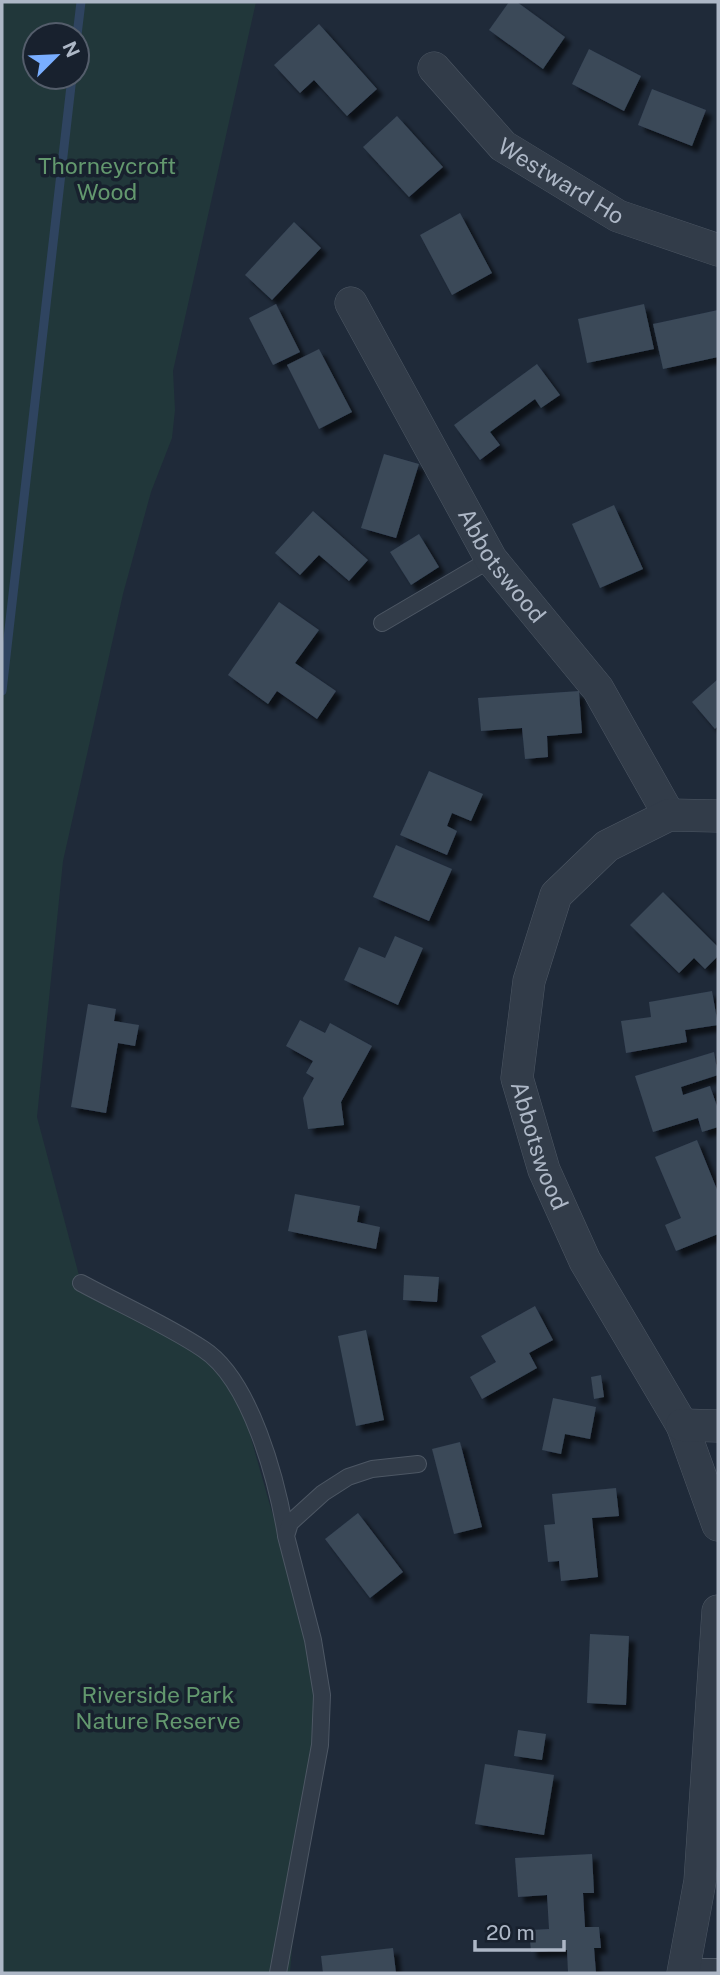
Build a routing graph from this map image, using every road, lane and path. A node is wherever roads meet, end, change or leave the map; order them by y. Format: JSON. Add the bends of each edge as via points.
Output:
{"nodes":[{"id":1,"x":434,"y":68,"type":"dead end"},
{"id":2,"x":718,"y":250,"type":"edge"},
{"id":3,"x":351,"y":303,"type":"dead end"},
{"id":4,"x":491,"y":559,"type":"junction"},
{"id":5,"x":382,"y":623,"type":"dead end"},
{"id":6,"x":669,"y":815,"type":"junction"},
{"id":7,"x":718,"y":816,"type":"edge"},
{"id":8,"x":80,"y":1283,"type":"dead end"},
{"id":9,"x":682,"y":1425,"type":"junction"},
{"id":10,"x":718,"y":1426,"type":"edge"},
{"id":11,"x":418,"y":1464,"type":"dead end"},
{"id":12,"x":718,"y":1525,"type":"edge"},
{"id":13,"x":286,"y":1536,"type":"junction"},
{"id":14,"x":718,"y":1611,"type":"edge"},
{"id":15,"x":718,"y":1967,"type":"edge"},
{"id":16,"x":684,"y":1970,"type":"edge"},
{"id":17,"x":278,"y":1973,"type":"edge"}],
"edges":[{"from":1,"to":2,"type":"street","name":"Westward Ho","via":[[503,146],[618,216]]},
{"from":3,"to":4,"type":"street","name":"Abbotswood"},
{"from":4,"to":5,"type":"lane"},
{"from":4,"to":6,"type":"street","name":"Abbotswood","via":[[598,689]]},
{"from":6,"to":7,"type":"street","name":"Abbotswood"},
{"from":6,"to":9,"type":"street","name":"Abbotswood","via":[[607,846],[556,895],[530,981],[517,1078],[544,1170],[584,1261]]},
{"from":8,"to":13,"type":"lane","via":[[204,1349],[232,1377],[271,1471]]},
{"from":9,"to":10,"type":"street"},
{"from":9,"to":12,"type":"street","name":"Abbotswood"},
{"from":11,"to":13,"type":"lane","via":[[348,1477],[290,1524]]},
{"from":13,"to":17,"type":"lane","via":[[322,1695],[320,1745]]},
{"from":14,"to":16,"type":"street","via":[[700,1881]]},
{"from":15,"to":16,"type":"lane"}]}
